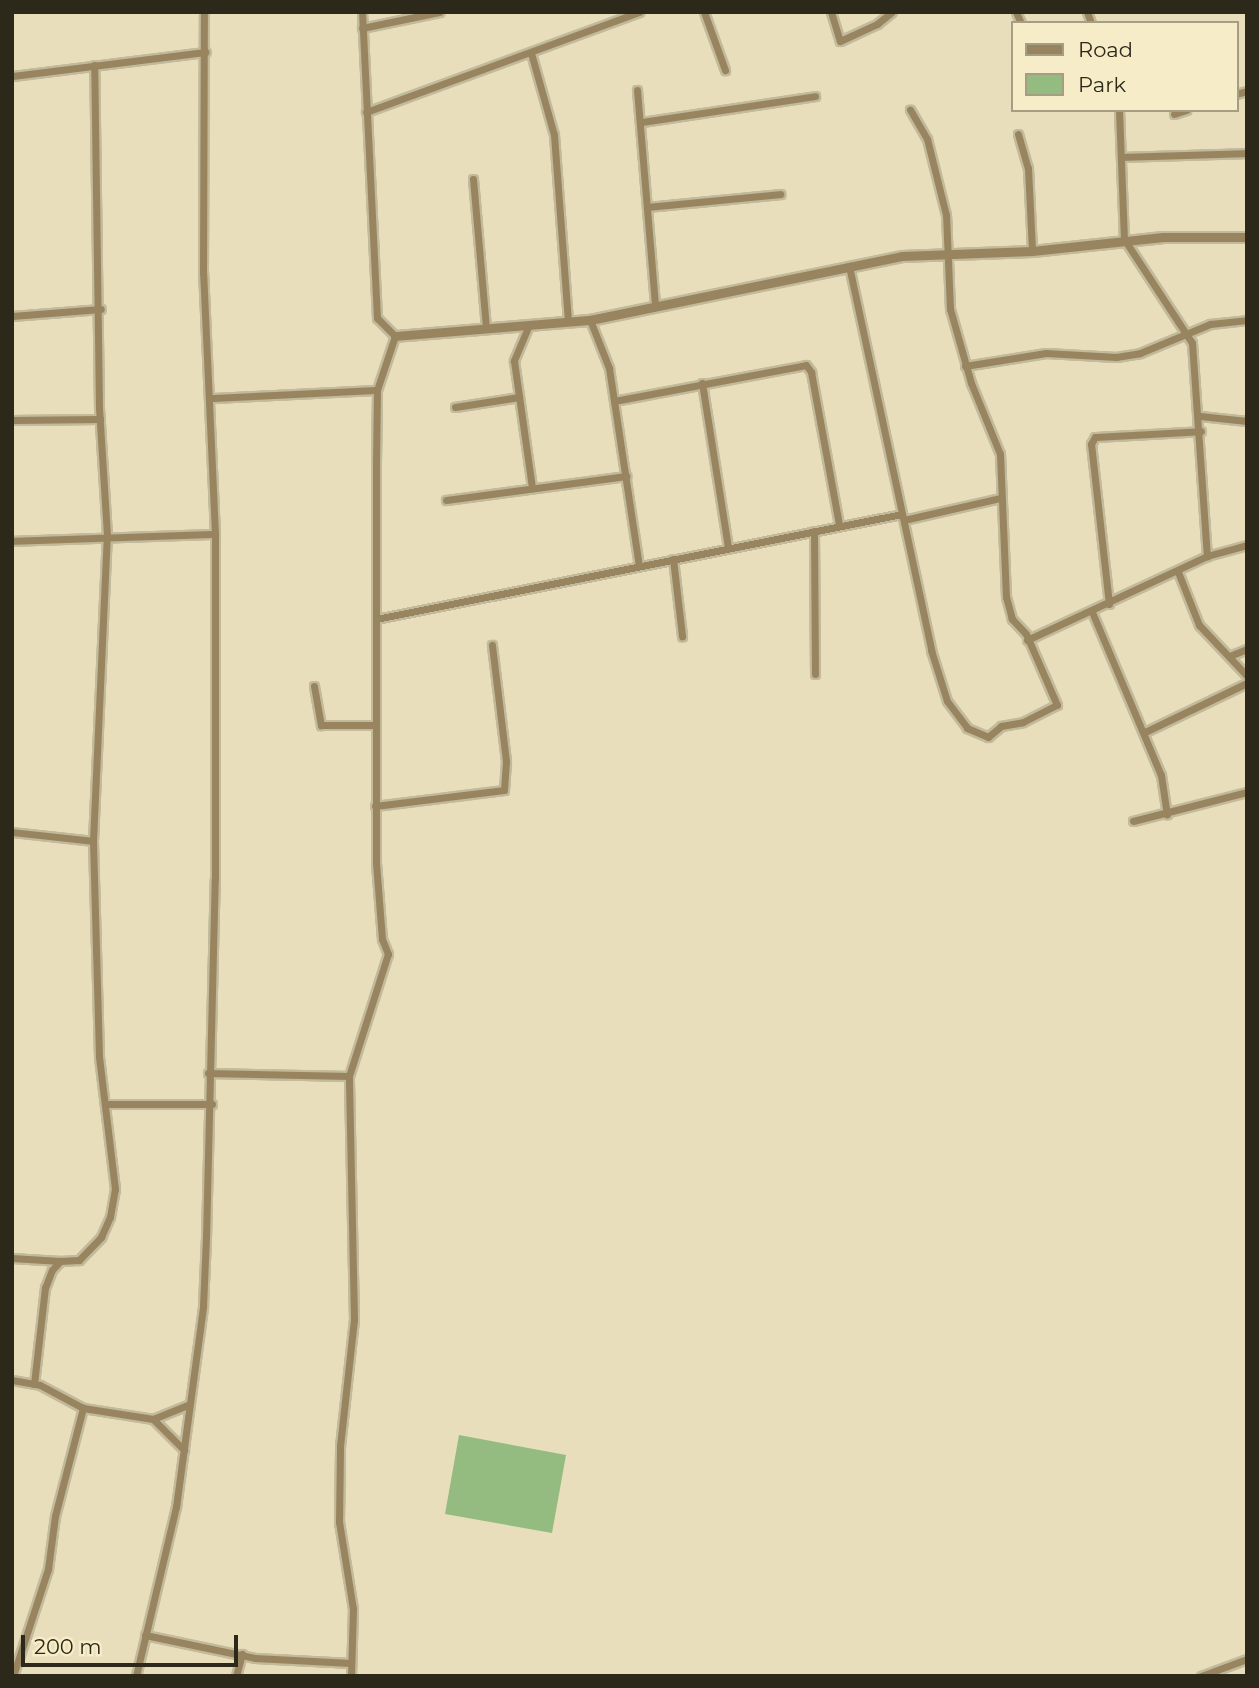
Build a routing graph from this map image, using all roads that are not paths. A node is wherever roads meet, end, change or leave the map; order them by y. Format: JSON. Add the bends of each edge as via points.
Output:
{"nodes":[{"id":1,"x":204,"y":12,"type":"edge"},
{"id":2,"x":362,"y":12,"type":"edge"},
{"id":3,"x":439,"y":12,"type":"edge"},
{"id":4,"x":639,"y":12,"type":"edge"},
{"id":5,"x":704,"y":12,"type":"edge"},
{"id":6,"x":831,"y":12,"type":"edge"},
{"id":7,"x":892,"y":12,"type":"edge"},
{"id":8,"x":362,"y":28,"type":"junction"},
{"id":9,"x":206,"y":51,"type":"junction"},
{"id":10,"x":531,"y":53,"type":"junction"},
{"id":11,"x":94,"y":65,"type":"junction"},
{"id":12,"x":725,"y":70,"type":"dead end"},
{"id":13,"x":12,"y":76,"type":"edge"},
{"id":14,"x":637,"y":90,"type":"dead end"},
{"id":15,"x":815,"y":96,"type":"dead end"},
{"id":16,"x":910,"y":108,"type":"dead end"},
{"id":17,"x":366,"y":112,"type":"junction"},
{"id":18,"x":1119,"y":112,"type":"edge"},
{"id":19,"x":1180,"y":112,"type":"edge"},
{"id":20,"x":1174,"y":114,"type":"dead end"},
{"id":21,"x":642,"y":122,"type":"junction"},
{"id":22,"x":1018,"y":134,"type":"dead end"},
{"id":23,"x":1247,"y":153,"type":"edge"},
{"id":24,"x":1123,"y":157,"type":"junction"},
{"id":25,"x":473,"y":179,"type":"dead end"},
{"id":26,"x":780,"y":194,"type":"dead end"},
{"id":27,"x":648,"y":207,"type":"junction"},
{"id":28,"x":1247,"y":237,"type":"edge"},
{"id":29,"x":1124,"y":239,"type":"junction"},
{"id":30,"x":1032,"y":251,"type":"junction"},
{"id":31,"x":947,"y":252,"type":"junction"},
{"id":32,"x":849,"y":266,"type":"junction"},
{"id":33,"x":655,"y":306,"type":"junction"},
{"id":34,"x":100,"y":309,"type":"junction"},
{"id":35,"x":12,"y":316,"type":"edge"},
{"id":36,"x":568,"y":320,"type":"junction"},
{"id":37,"x":590,"y":320,"type":"junction"},
{"id":38,"x":1247,"y":320,"type":"edge"},
{"id":39,"x":530,"y":325,"type":"junction"},
{"id":40,"x":486,"y":327,"type":"junction"},
{"id":41,"x":1186,"y":333,"type":"junction"},
{"id":42,"x":395,"y":336,"type":"junction"},
{"id":43,"x":965,"y":366,"type":"junction"},
{"id":44,"x":702,"y":383,"type":"junction"},
{"id":45,"x":377,"y":390,"type":"junction"},
{"id":46,"x":519,"y":397,"type":"junction"},
{"id":47,"x":212,"y":398,"type":"junction"},
{"id":48,"x":614,"y":401,"type":"junction"},
{"id":49,"x":456,"y":407,"type":"dead end"},
{"id":50,"x":1200,"y":416,"type":"junction"},
{"id":51,"x":100,"y":419,"type":"junction"},
{"id":52,"x":12,"y":420,"type":"edge"},
{"id":53,"x":1247,"y":421,"type":"edge"},
{"id":54,"x":1201,"y":431,"type":"junction"},
{"id":55,"x":626,"y":476,"type":"junction"},
{"id":56,"x":532,"y":487,"type":"junction"},
{"id":57,"x":1000,"y":498,"type":"junction"},
{"id":58,"x":446,"y":500,"type":"dead end"},
{"id":59,"x":903,"y":517,"type":"junction"},
{"id":60,"x":839,"y":525,"type":"junction"},
{"id":61,"x":814,"y":531,"type":"junction"},
{"id":62,"x":215,"y":534,"type":"junction"},
{"id":63,"x":107,"y":535,"type":"junction"},
{"id":64,"x":12,"y":541,"type":"edge"},
{"id":65,"x":1247,"y":545,"type":"edge"},
{"id":66,"x":728,"y":548,"type":"junction"},
{"id":67,"x":1208,"y":556,"type":"junction"},
{"id":68,"x":673,"y":559,"type":"junction"},
{"id":69,"x":639,"y":566,"type":"junction"},
{"id":70,"x":1178,"y":572,"type":"junction"},
{"id":71,"x":1109,"y":604,"type":"junction"},
{"id":72,"x":1093,"y":612,"type":"junction"},
{"id":73,"x":376,"y":619,"type":"junction"},
{"id":74,"x":681,"y":636,"type":"dead end"},
{"id":75,"x":1027,"y":640,"type":"junction"},
{"id":76,"x":492,"y":646,"type":"dead end"},
{"id":77,"x":1247,"y":649,"type":"edge"},
{"id":78,"x":1232,"y":655,"type":"junction"},
{"id":79,"x":815,"y":674,"type":"dead end"},
{"id":80,"x":1247,"y":676,"type":"edge"},
{"id":81,"x":1247,"y":683,"type":"edge"},
{"id":82,"x":314,"y":686,"type":"dead end"},
{"id":83,"x":376,"y":725,"type":"junction"},
{"id":84,"x":1145,"y":732,"type":"junction"},
{"id":85,"x":1247,"y":792,"type":"edge"},
{"id":86,"x":375,"y":806,"type":"junction"},
{"id":87,"x":1167,"y":815,"type":"junction"},
{"id":88,"x":1133,"y":821,"type":"dead end"},
{"id":89,"x":12,"y":832,"type":"edge"},
{"id":90,"x":93,"y":841,"type":"junction"},
{"id":91,"x":208,"y":1073,"type":"junction"},
{"id":92,"x":349,"y":1076,"type":"junction"},
{"id":93,"x":108,"y":1104,"type":"junction"},
{"id":94,"x":212,"y":1104,"type":"junction"},
{"id":95,"x":12,"y":1258,"type":"edge"},
{"id":96,"x":60,"y":1261,"type":"junction"},
{"id":97,"x":12,"y":1380,"type":"edge"},
{"id":98,"x":34,"y":1384,"type":"junction"},
{"id":99,"x":188,"y":1405,"type":"junction"},
{"id":100,"x":83,"y":1408,"type":"junction"},
{"id":101,"x":153,"y":1419,"type":"junction"},
{"id":102,"x":184,"y":1450,"type":"junction"},
{"id":103,"x":145,"y":1635,"type":"junction"},
{"id":104,"x":242,"y":1654,"type":"junction"},
{"id":105,"x":1247,"y":1659,"type":"edge"},
{"id":106,"x":352,"y":1663,"type":"junction"},
{"id":107,"x":13,"y":1676,"type":"edge"},
{"id":108,"x":136,"y":1676,"type":"edge"},
{"id":109,"x":236,"y":1676,"type":"edge"},
{"id":110,"x":351,"y":1676,"type":"edge"},
{"id":111,"x":1201,"y":1676,"type":"edge"}],
"edges":[{"from":1,"to":9,"type":"street"},
{"from":2,"to":8,"type":"street"},
{"from":3,"to":8,"type":"street"},
{"from":4,"to":10,"type":"street"},
{"from":5,"to":12,"type":"street"},
{"from":6,"to":7,"type":"street","via":[[840,41]]},
{"from":8,"to":17,"type":"street"},
{"from":9,"to":11,"type":"street"},
{"from":9,"to":47,"type":"street","via":[[203,273]]},
{"from":10,"to":17,"type":"street"},
{"from":10,"to":36,"type":"street","via":[[554,135]]},
{"from":11,"to":13,"type":"street"},
{"from":11,"to":34,"type":"street"},
{"from":14,"to":21,"type":"street"},
{"from":15,"to":21,"type":"street"},
{"from":16,"to":31,"type":"street","via":[[932,157],[946,215]]},
{"from":17,"to":42,"type":"street","via":[[377,318]]},
{"from":18,"to":24,"type":"street"},
{"from":19,"to":20,"type":"street"},
{"from":21,"to":27,"type":"street"},
{"from":22,"to":30,"type":"street","via":[[1028,168]]},
{"from":23,"to":24,"type":"street"},
{"from":24,"to":29,"type":"street"},
{"from":25,"to":40,"type":"street"},
{"from":26,"to":27,"type":"street"},
{"from":27,"to":33,"type":"street"},
{"from":28,"to":29,"type":"street"},
{"from":29,"to":30,"type":"street"},
{"from":29,"to":41,"type":"street","via":[[1154,291]]},
{"from":30,"to":31,"type":"street"},
{"from":31,"to":32,"type":"street"},
{"from":31,"to":43,"type":"street","via":[[950,309]]},
{"from":32,"to":33,"type":"street"},
{"from":32,"to":59,"type":"street"},
{"from":33,"to":37,"type":"street"},
{"from":34,"to":35,"type":"street"},
{"from":34,"to":51,"type":"street"},
{"from":36,"to":37,"type":"street"},
{"from":36,"to":39,"type":"street"},
{"from":37,"to":48,"type":"street","via":[[609,368]]},
{"from":38,"to":41,"type":"street","via":[[1210,324]]},
{"from":39,"to":40,"type":"street"},
{"from":39,"to":46,"type":"street","via":[[514,361]]},
{"from":40,"to":42,"type":"street"},
{"from":41,"to":43,"type":"street","via":[[1140,353],[1116,357],[1046,353]]},
{"from":41,"to":50,"type":"street","via":[[1192,343]]},
{"from":42,"to":45,"type":"street"},
{"from":43,"to":57,"type":"street","via":[[1000,454]]},
{"from":44,"to":48,"type":"street"},
{"from":44,"to":60,"type":"street","via":[[806,365]]},
{"from":44,"to":66,"type":"street"},
{"from":45,"to":47,"type":"street"},
{"from":45,"to":73,"type":"street"},
{"from":46,"to":49,"type":"street"},
{"from":46,"to":56,"type":"street"},
{"from":47,"to":62,"type":"street"},
{"from":48,"to":55,"type":"street"},
{"from":50,"to":53,"type":"street"},
{"from":50,"to":54,"type":"street"},
{"from":51,"to":52,"type":"street"},
{"from":51,"to":63,"type":"street"},
{"from":54,"to":67,"type":"street"},
{"from":54,"to":71,"type":"street","via":[[1094,437],[1091,444]]},
{"from":55,"to":56,"type":"street"},
{"from":55,"to":69,"type":"street"},
{"from":56,"to":58,"type":"street"},
{"from":57,"to":59,"type":"street"},
{"from":57,"to":75,"type":"street","via":[[1006,597],[1012,619]]},
{"from":59,"to":60,"type":"street"},
{"from":59,"to":75,"type":"street","via":[[931,650],[947,701],[967,728],[988,737],[1001,726],[1010,727],[1057,705]]},
{"from":60,"to":61,"type":"street"},
{"from":61,"to":66,"type":"street"},
{"from":61,"to":79,"type":"street"},
{"from":62,"to":63,"type":"street"},
{"from":62,"to":91,"type":"street","via":[[215,879]]},
{"from":63,"to":64,"type":"street"},
{"from":63,"to":90,"type":"street"},
{"from":65,"to":67,"type":"street"},
{"from":66,"to":68,"type":"street"},
{"from":67,"to":70,"type":"street"},
{"from":68,"to":69,"type":"street"},
{"from":68,"to":74,"type":"street"},
{"from":69,"to":73,"type":"street"},
{"from":70,"to":71,"type":"street"},
{"from":70,"to":78,"type":"street","via":[[1199,625]]},
{"from":71,"to":72,"type":"street"},
{"from":72,"to":75,"type":"street"},
{"from":72,"to":84,"type":"street"},
{"from":73,"to":83,"type":"street"},
{"from":76,"to":86,"type":"street","via":[[506,761],[504,790]]},
{"from":77,"to":78,"type":"street"},
{"from":78,"to":80,"type":"street"},
{"from":81,"to":84,"type":"street"},
{"from":82,"to":83,"type":"street","via":[[321,725]]},
{"from":83,"to":86,"type":"street"},
{"from":84,"to":87,"type":"street","via":[[1161,775]]},
{"from":85,"to":87,"type":"street"},
{"from":86,"to":92,"type":"street","via":[[379,913],[388,954]]},
{"from":87,"to":88,"type":"street"},
{"from":89,"to":90,"type":"street"},
{"from":90,"to":93,"type":"street","via":[[99,1056]]},
{"from":91,"to":92,"type":"street"},
{"from":91,"to":94,"type":"street"},
{"from":92,"to":106,"type":"street","via":[[354,1320],[340,1446],[339,1522],[351,1582]]},
{"from":93,"to":94,"type":"street"},
{"from":93,"to":96,"type":"street","via":[[115,1189],[110,1217],[101,1237],[79,1261]]},
{"from":94,"to":99,"type":"street","via":[[203,1306]]},
{"from":95,"to":96,"type":"street"},
{"from":96,"to":98,"type":"street","via":[[45,1288]]},
{"from":97,"to":98,"type":"street"},
{"from":98,"to":100,"type":"street"},
{"from":99,"to":101,"type":"street"},
{"from":99,"to":102,"type":"street"},
{"from":100,"to":101,"type":"street"},
{"from":100,"to":107,"type":"street","via":[[55,1516],[48,1569]]},
{"from":101,"to":102,"type":"street"},
{"from":102,"to":103,"type":"street","via":[[165,1558]]},
{"from":103,"to":104,"type":"street"},
{"from":103,"to":108,"type":"street"},
{"from":104,"to":106,"type":"street","via":[[266,1660]]},
{"from":104,"to":109,"type":"street"},
{"from":105,"to":111,"type":"street"},
{"from":106,"to":110,"type":"street"}]}
